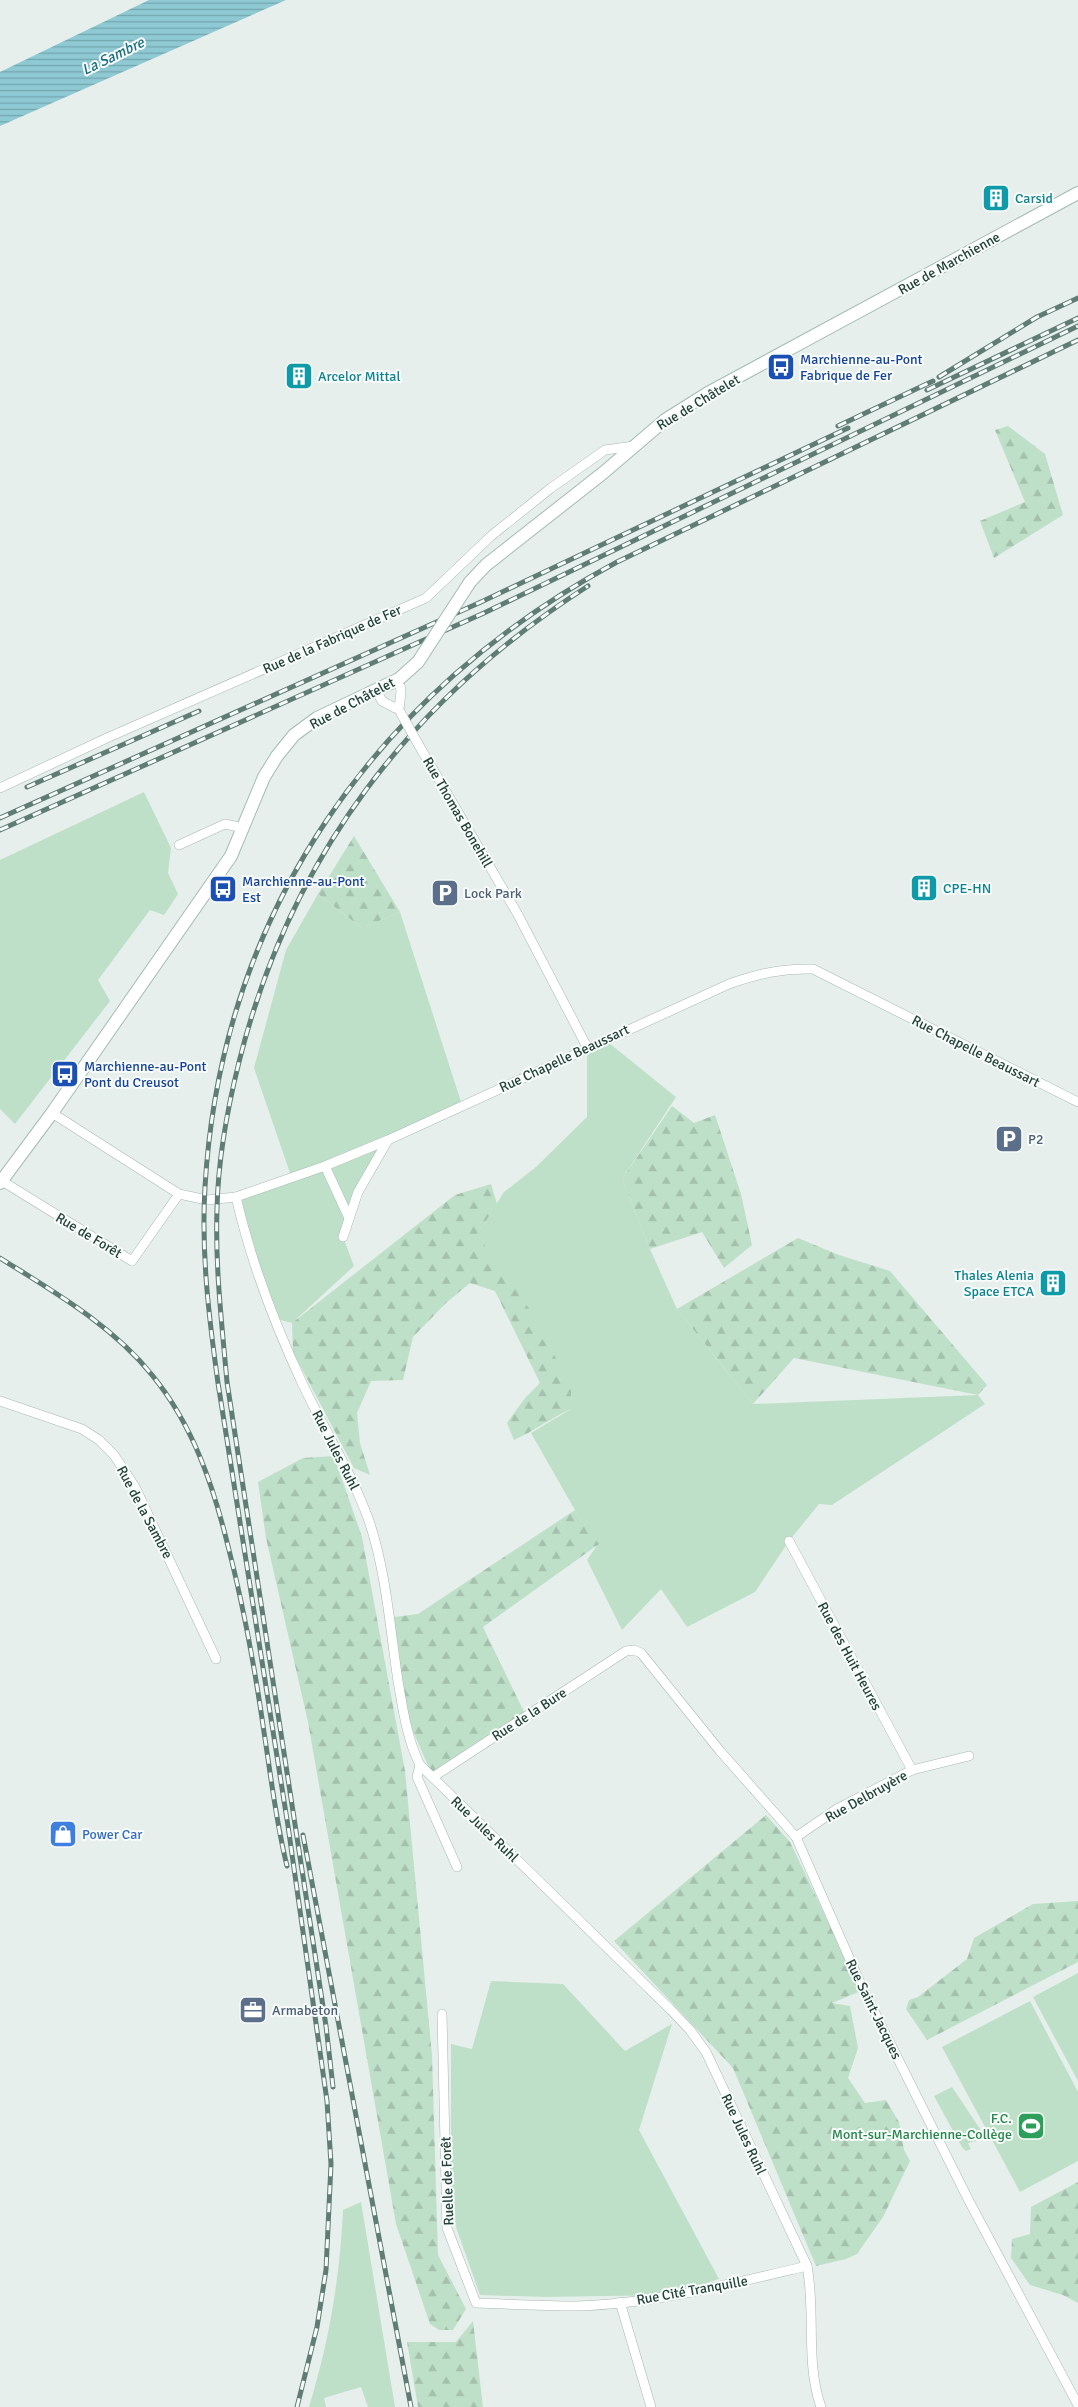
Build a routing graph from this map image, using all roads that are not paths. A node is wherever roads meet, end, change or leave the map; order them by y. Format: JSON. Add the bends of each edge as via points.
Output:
{"nodes":[{"id":1,"x":1078,"y":192,"type":"edge"},
{"id":2,"x":820,"y":333,"type":"joint"},
{"id":3,"x":634,"y":446,"type":"junction"},
{"id":4,"x":399,"y":679,"type":"junction"},
{"id":5,"x":376,"y":690,"type":"junction"},
{"id":6,"x":399,"y":710,"type":"junction"},
{"id":7,"x":0,"y":788,"type":"edge"},
{"id":8,"x":244,"y":828,"type":"junction"},
{"id":9,"x":179,"y":845,"type":"dead end"},
{"id":10,"x":587,"y":1047,"type":"junction"},
{"id":11,"x":1078,"y":1102,"type":"edge"},
{"id":12,"x":52,"y":1113,"type":"junction"},
{"id":13,"x":388,"y":1140,"type":"junction"},
{"id":14,"x":325,"y":1166,"type":"junction"},
{"id":15,"x":1,"y":1182,"type":"edge"},
{"id":16,"x":179,"y":1194,"type":"junction"},
{"id":17,"x":236,"y":1197,"type":"junction"},
{"id":18,"x":349,"y":1218,"type":"junction"},
{"id":19,"x":343,"y":1237,"type":"dead end"},
{"id":20,"x":0,"y":1401,"type":"edge"},
{"id":21,"x":789,"y":1540,"type":"dead end"},
{"id":22,"x":626,"y":1651,"type":"joint"},
{"id":23,"x":216,"y":1658,"type":"dead end"},
{"id":24,"x":969,"y":1756,"type":"dead end"},
{"id":25,"x":420,"y":1765,"type":"junction"},
{"id":26,"x":912,"y":1770,"type":"junction"},
{"id":27,"x":432,"y":1777,"type":"junction"},
{"id":28,"x":796,"y":1837,"type":"junction"},
{"id":29,"x":457,"y":1866,"type":"dead end"},
{"id":30,"x":442,"y":2014,"type":"dead end"},
{"id":31,"x":807,"y":2266,"type":"junction"},
{"id":32,"x":620,"y":2302,"type":"junction"},
{"id":33,"x":575,"y":2306,"type":"joint"},
{"id":34,"x":1078,"y":2405,"type":"edge"},
{"id":35,"x":651,"y":2407,"type":"edge"},
{"id":36,"x":821,"y":2407,"type":"edge"}],
"edges":[{"from":1,"to":2,"type":"main road","name":"Rue de Marchienne"},
{"from":2,"to":3,"type":"main road","name":"Rue de Châtelet","via":[[665,420]]},
{"from":3,"to":4,"type":"main road","name":"Rue de Châtelet","bridge":true,"via":[[486,565],[470,582],[418,662]]},
{"from":3,"to":7,"type":"street","name":"Rue de la Fabrique de Fer","via":[[604,450],[551,488],[491,536],[426,598]]},
{"from":4,"to":5,"type":"main road","name":"Rue de Châtelet"},
{"from":4,"to":6,"type":"street","via":[[402,691]]},
{"from":5,"to":6,"type":"street","name":"Rue Thomas Bonehill","via":[[382,701]]},
{"from":5,"to":8,"type":"main road","name":"Rue de Châtelet","via":[[317,718],[294,735],[264,777]]},
{"from":6,"to":10,"type":"street","name":"Rue Thomas Bonehill","bridge":true,"via":[[518,913]]},
{"from":8,"to":9,"type":"street","via":[[225,824]]},
{"from":8,"to":12,"type":"main road","name":"Rue de Châtelet","via":[[231,856]]},
{"from":10,"to":11,"type":"street","name":"Rue Chapelle Beaussart","via":[[729,984],[787,968],[813,969]]},
{"from":10,"to":13,"type":"street","name":"Rue Chapelle Beaussart"},
{"from":12,"to":15,"type":"main road","name":"Rue de Châtelet"},
{"from":12,"to":16,"type":"street","name":"Rue Chapelle Beaussart"},
{"from":13,"to":14,"type":"street","name":"Rue Chapelle Beaussart"},
{"from":13,"to":18,"type":"street","via":[[358,1192]]},
{"from":14,"to":17,"type":"street","name":"Rue Chapelle Beaussart"},
{"from":14,"to":18,"type":"street"},
{"from":15,"to":16,"type":"street","name":"Rue de Forêt","via":[[132,1261]]},
{"from":16,"to":17,"type":"street","name":"Rue Chapelle Beaussart","via":[[207,1200]]},
{"from":17,"to":25,"type":"street","name":"Rue Jules Ruhl","via":[[271,1313],[368,1519],[379,1562],[403,1712],[412,1749]]},
{"from":18,"to":19,"type":"street"},
{"from":20,"to":23,"type":"street","name":"Rue de la Sambre","via":[[82,1429],[114,1455],[135,1487]]},
{"from":21,"to":26,"type":"street","name":"Rue des Huit Heures"},
{"from":22,"to":27,"type":"street","name":"Rue de la Bure"},
{"from":22,"to":28,"type":"street","name":"Rue Saint-Jacques","via":[[641,1652],[720,1751]]},
{"from":24,"to":26,"type":"street","name":"Rue Delbruyère"},
{"from":25,"to":27,"type":"street","name":"Rue Jules Ruhl"},
{"from":25,"to":29,"type":"street","via":[[417,1777]]},
{"from":26,"to":28,"type":"street","name":"Rue Delbruyère","via":[[836,1810]]},
{"from":27,"to":31,"type":"street","name":"Rue Jules Ruhl","via":[[690,2030],[706,2052]]},
{"from":28,"to":34,"type":"street","name":"Rue Saint-Jacques","via":[[873,2010]]},
{"from":30,"to":33,"type":"street","name":"Ruelle de Forêt","via":[[447,2228],[476,2303]]},
{"from":31,"to":32,"type":"street","name":"Rue Cité Tranquille","via":[[712,2288]]},
{"from":31,"to":36,"type":"street","name":"Rue Jules Ruhl","via":[[813,2366]]},
{"from":32,"to":33,"type":"street","name":"Rue Cité Tranquille"},
{"from":32,"to":35,"type":"street"}]}
